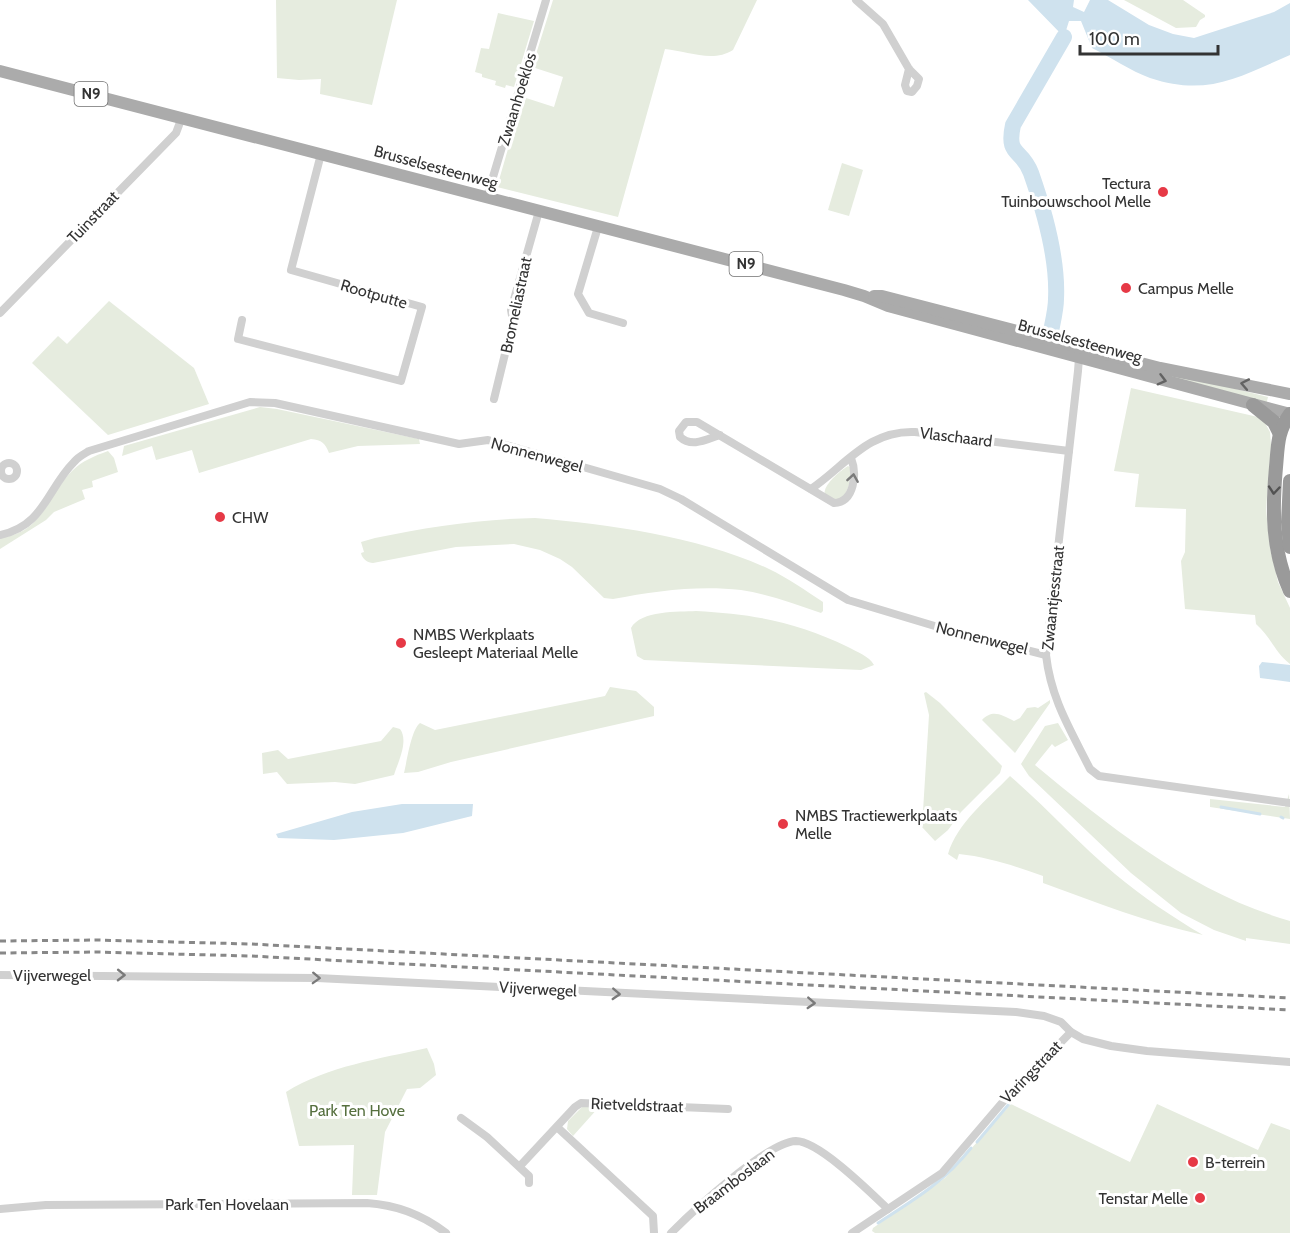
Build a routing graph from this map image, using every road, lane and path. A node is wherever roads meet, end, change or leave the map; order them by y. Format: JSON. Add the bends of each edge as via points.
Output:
{"nodes":[{"id":1,"x":546,"y":0,"type":"edge"},
{"id":2,"x":856,"y":0,"type":"edge"},
{"id":3,"x":909,"y":69,"type":"dead end"},
{"id":4,"x":0,"y":71,"type":"edge"},
{"id":5,"x":182,"y":117,"type":"junction"},
{"id":6,"x":321,"y":154,"type":"junction"},
{"id":7,"x":487,"y":197,"type":"junction"},
{"id":8,"x":539,"y":211,"type":"junction"},
{"id":9,"x":598,"y":226,"type":"junction"},
{"id":10,"x":864,"y":296,"type":"junction"},
{"id":11,"x":0,"y":313,"type":"edge"},
{"id":12,"x":242,"y":320,"type":"dead end"},
{"id":13,"x":623,"y":323,"type":"dead end"},
{"id":14,"x":1068,"y":345,"type":"junction"},
{"id":15,"x":1094,"y":352,"type":"junction"},
{"id":16,"x":1079,"y":358,"type":"junction"},
{"id":17,"x":1269,"y":389,"type":"junction"},
{"id":18,"x":1290,"y":394,"type":"edge"},
{"id":19,"x":494,"y":399,"type":"dead end"},
{"id":20,"x":1252,"y":405,"type":"junction"},
{"id":21,"x":1290,"y":406,"type":"edge"},
{"id":22,"x":1290,"y":414,"type":"edge"},
{"id":23,"x":1279,"y":432,"type":"junction"},
{"id":24,"x":720,"y":435,"type":"junction"},
{"id":25,"x":1069,"y":451,"type":"junction"},
{"id":26,"x":851,"y":458,"type":"junction"},
{"id":27,"x":1290,"y":481,"type":"edge"},
{"id":28,"x":811,"y":489,"type":"junction"},
{"id":29,"x":1289,"y":496,"type":"edge"},
{"id":30,"x":0,"y":535,"type":"edge"},
{"id":31,"x":1290,"y":547,"type":"edge"},
{"id":32,"x":1290,"y":591,"type":"edge"},
{"id":33,"x":1046,"y":655,"type":"junction"},
{"id":34,"x":1290,"y":803,"type":"edge"},
{"id":35,"x":0,"y":975,"type":"edge"},
{"id":36,"x":1071,"y":1032,"type":"junction"},
{"id":37,"x":1290,"y":1062,"type":"edge"},
{"id":38,"x":728,"y":1109,"type":"dead end"},
{"id":39,"x":461,"y":1118,"type":"dead end"},
{"id":40,"x":557,"y":1127,"type":"junction"},
{"id":41,"x":520,"y":1167,"type":"junction"},
{"id":42,"x":530,"y":1183,"type":"dead end"},
{"id":43,"x":0,"y":1209,"type":"edge"},
{"id":44,"x":888,"y":1209,"type":"junction"},
{"id":45,"x":446,"y":1233,"type":"edge"},
{"id":46,"x":654,"y":1233,"type":"edge"},
{"id":47,"x":671,"y":1233,"type":"edge"},
{"id":48,"x":852,"y":1233,"type":"edge"}],
"edges":[{"from":1,"to":7,"type":"street","name":"Zwaanhoeklos"},
{"from":2,"to":3,"type":"street","via":[[883,24]]},
{"from":4,"to":5,"type":"main road","name":"Brusselsesteenweg","number":"N9"},
{"from":5,"to":6,"type":"main road","name":"Brusselsesteenweg","number":"N9"},
{"from":5,"to":11,"type":"street","name":"Tuinstraat","via":[[176,133]]},
{"from":6,"to":7,"type":"main road","name":"Brusselsesteenweg","number":"N9"},
{"from":6,"to":12,"type":"street","name":"Rootputte","via":[[291,270],[422,308],[401,381],[238,339]]},
{"from":7,"to":8,"type":"main road","name":"Brusselsesteenweg","number":"N9"},
{"from":8,"to":9,"type":"main road","name":"Brusselsesteenweg","number":"N9"},
{"from":8,"to":19,"type":"street","name":"Bromeliastraat","via":[[512,310],[513,321]]},
{"from":9,"to":10,"type":"main road","name":"Brusselsesteenweg","number":"N9"},
{"from":9,"to":13,"type":"street","via":[[578,294],[589,313]]},
{"from":10,"to":14,"type":"main road","name":"Brusselsesteenweg","number":"N9","via":[[882,296]]},
{"from":10,"to":16,"type":"main road","name":"Brusselsesteenweg","number":"N9"},
{"from":14,"to":15,"type":"main road","name":"Brusselsesteenweg","number":"N9"},
{"from":14,"to":16,"type":"street"},
{"from":15,"to":16,"type":"street"},
{"from":17,"to":15,"type":"main road","name":"Brusselsesteenweg","number":"N9","one_way":true},
{"from":16,"to":20,"type":"main road","name":"Brusselsesteenweg","number":"N9","one_way":true},
{"from":16,"to":25,"type":"street","name":"Zwaantjesstraat"},
{"from":17,"to":18,"type":"main road","name":"Brusselsesteenweg","number":"N9"},
{"from":17,"to":21,"type":"main road"},
{"from":20,"to":22,"type":"main road","name":"Brusselsesteenweg","number":"N9"},
{"from":20,"to":23,"type":"highway","via":[[1274,422]]},
{"from":22,"to":23,"type":"highway"},
{"from":23,"to":32,"type":"highway","one_way":true,"via":[[1272,509],[1276,547]]},
{"from":24,"to":24,"type":"street","via":[[691,420],[679,431],[680,437],[690,443]]},
{"from":24,"to":28,"type":"street"},
{"from":25,"to":26,"type":"street","name":"Vlaschaard","via":[[899,432],[865,445]]},
{"from":25,"to":33,"type":"street","name":"Zwaantjesstraat"},
{"from":26,"to":28,"type":"street","name":"Vlaschaard"},
{"from":28,"to":26,"type":"street","one_way":true,"via":[[834,503],[846,500],[855,470]]},
{"from":27,"to":29,"type":"highway"},
{"from":29,"to":31,"type":"highway"},
{"from":30,"to":33,"type":"street","name":"Nonnenwegel","via":[[15,531],[35,517],[75,460],[89,451],[250,402],[275,403],[459,444],[488,440],[660,489],[849,600]]},
{"from":33,"to":34,"type":"street","name":"Zwaantjesstraat","via":[[1058,707],[1094,774]]},
{"from":35,"to":36,"type":"street","name":"Vijverwegel","one_way":true,"via":[[317,978],[986,1010],[1044,1016],[1061,1022]]},
{"from":36,"to":37,"type":"street","name":"Varingstraat","via":[[1093,1042],[1134,1050]]},
{"from":36,"to":44,"type":"street","name":"Varingstraat","via":[[1002,1102],[949,1166]]},
{"from":38,"to":40,"type":"street","name":"Rietveldstraat","via":[[581,1103]]},
{"from":39,"to":41,"type":"street"},
{"from":40,"to":41,"type":"street","name":"Rietveldstraat"},
{"from":40,"to":46,"type":"street","via":[[653,1216]]},
{"from":41,"to":42,"type":"street"},
{"from":43,"to":45,"type":"street","name":"Park Ten Hovelaan","via":[[46,1205],[373,1204],[410,1212]]},
{"from":44,"to":47,"type":"street","name":"Braamboslaan","via":[[821,1151],[797,1141],[781,1145],[719,1188]]},
{"from":44,"to":48,"type":"street","name":"Varingstraat"}]}
